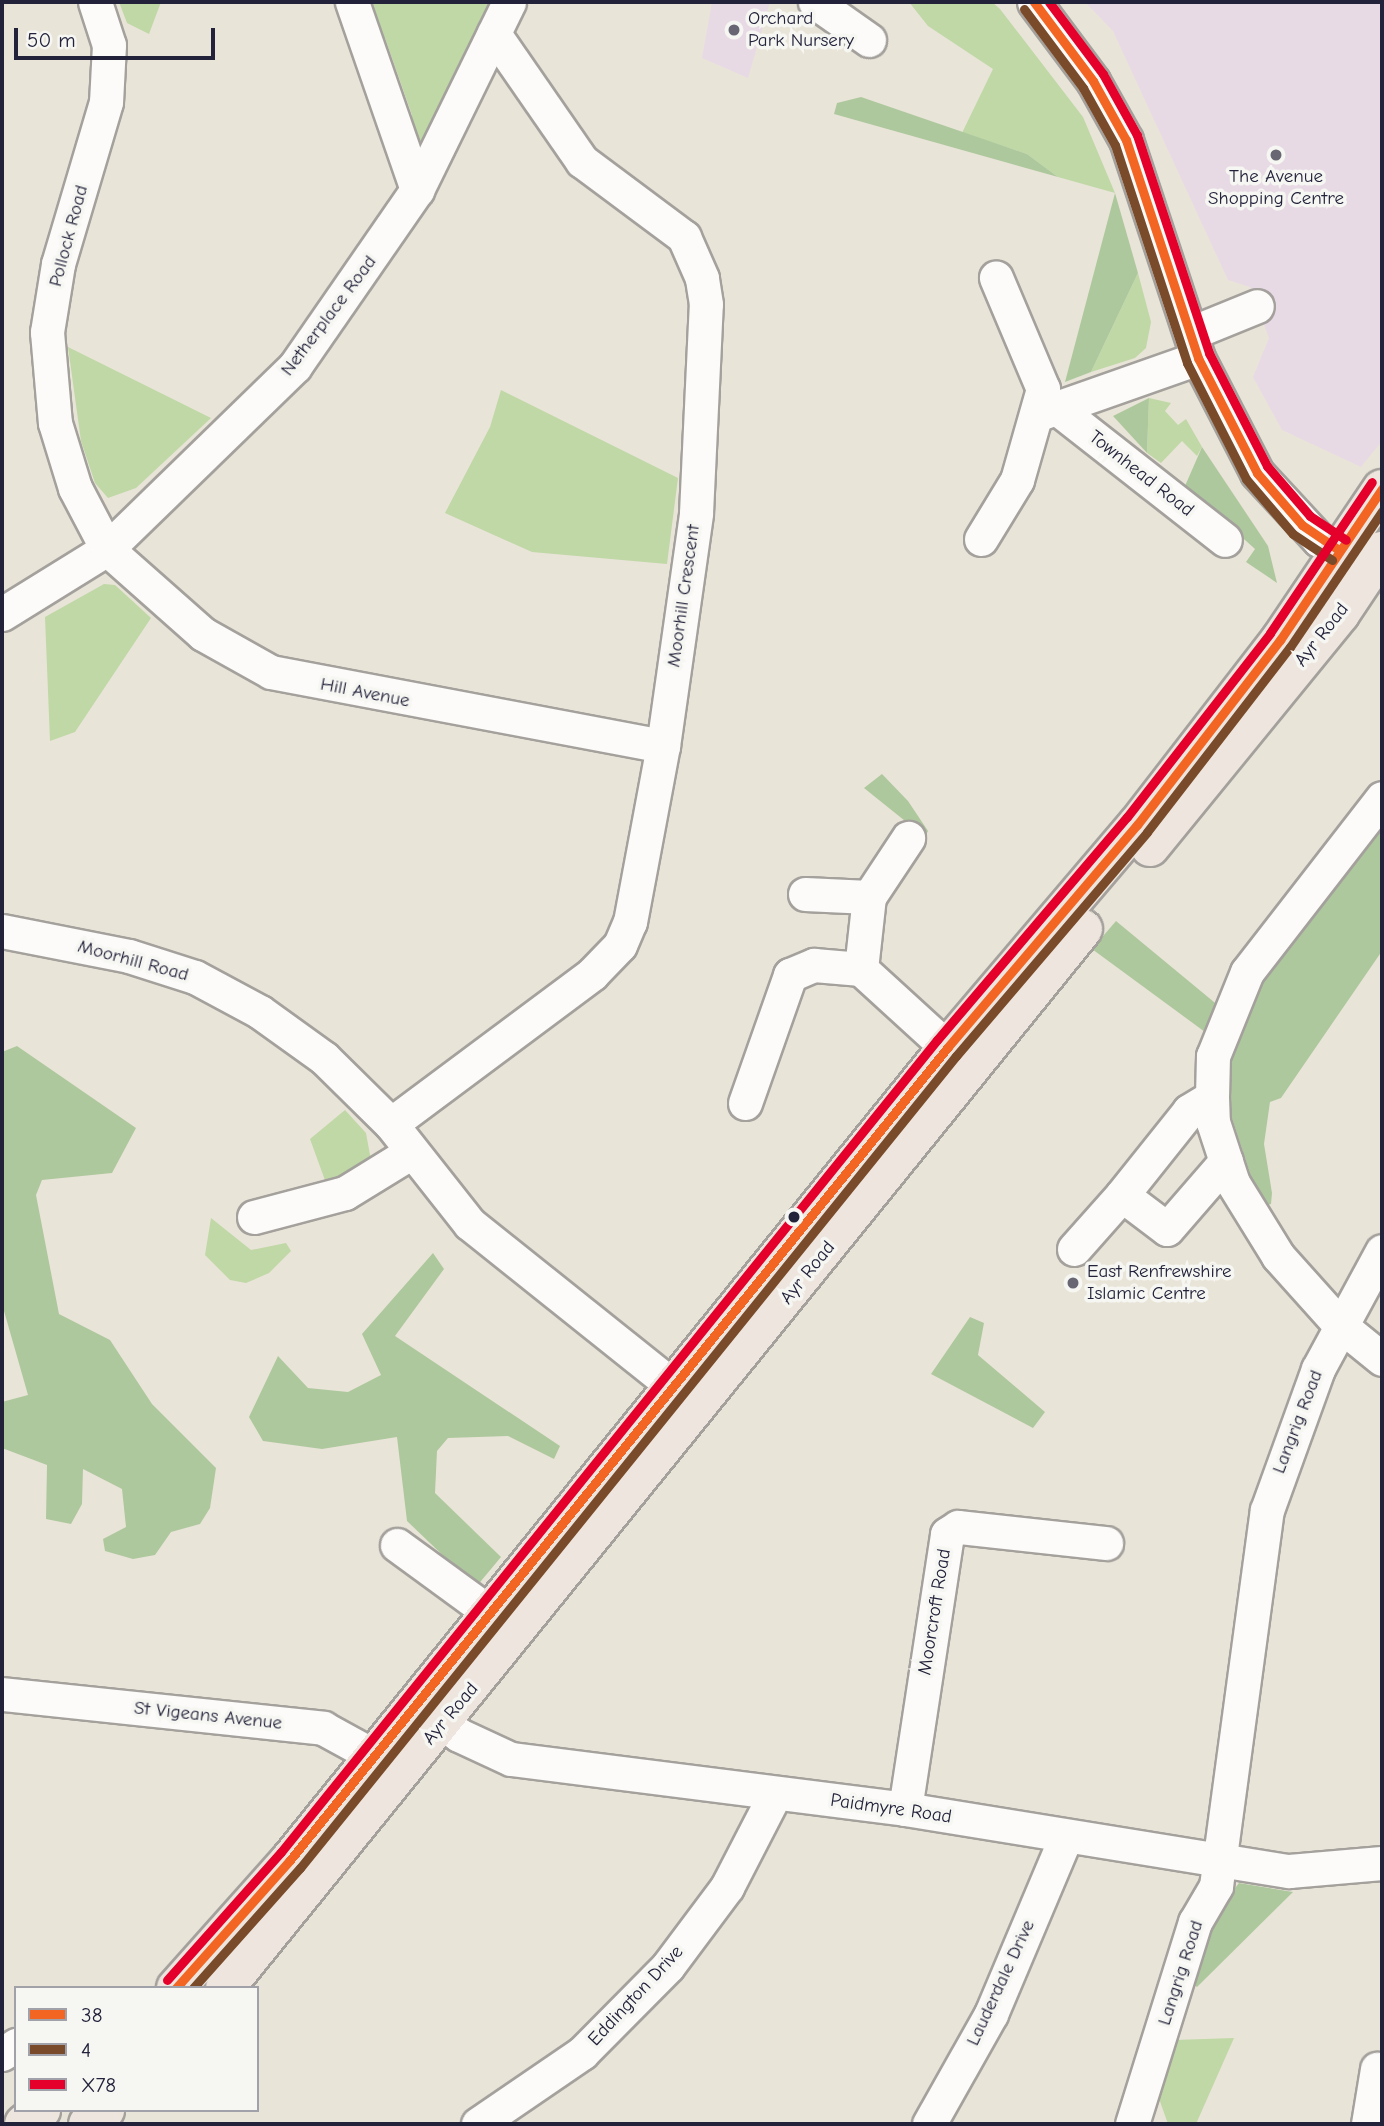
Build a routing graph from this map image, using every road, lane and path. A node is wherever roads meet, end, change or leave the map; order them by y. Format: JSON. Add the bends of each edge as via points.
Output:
{"nodes":[{"id":1,"x":95,"y":2,"type":"edge"},
{"id":2,"x":352,"y":2,"type":"edge"},
{"id":3,"x":509,"y":2,"type":"edge"},
{"id":4,"x":814,"y":2,"type":"edge"},
{"id":5,"x":1038,"y":3,"type":"edge"},
{"id":6,"x":494,"y":34,"type":"junction"},
{"id":7,"x":869,"y":40,"type":"dead end"},
{"id":8,"x":417,"y":190,"type":"junction"},
{"id":9,"x":996,"y":278,"type":"dead end"},
{"id":10,"x":1257,"y":306,"type":"dead end"},
{"id":11,"x":1194,"y":346,"type":"junction"},
{"id":12,"x":1048,"y":411,"type":"junction"},
{"id":13,"x":1382,"y":489,"type":"edge"},
{"id":14,"x":981,"y":539,"type":"dead end"},
{"id":15,"x":1225,"y":540,"type":"dead end"},
{"id":16,"x":107,"y":549,"type":"junction"},
{"id":17,"x":1339,"y":551,"type":"junction"},
{"id":18,"x":1380,"y":561,"type":"edge"},
{"id":19,"x":2,"y":614,"type":"edge"},
{"id":20,"x":663,"y":746,"type":"junction"},
{"id":21,"x":1382,"y":798,"type":"edge"},
{"id":22,"x":908,"y":838,"type":"dead end"},
{"id":23,"x":805,"y":894,"type":"dead end"},
{"id":24,"x":869,"y":897,"type":"junction"},
{"id":25,"x":2,"y":931,"type":"edge"},
{"id":26,"x":861,"y":969,"type":"junction"},
{"id":27,"x":959,"y":1058,"type":"junction"},
{"id":28,"x":1212,"y":1097,"type":"junction"},
{"id":29,"x":745,"y":1103,"type":"dead end"},
{"id":30,"x":391,"y":1124,"type":"junction"},
{"id":31,"x":410,"y":1153,"type":"junction"},
{"id":32,"x":1226,"y":1161,"type":"junction"},
{"id":33,"x":1122,"y":1195,"type":"junction"},
{"id":34,"x":254,"y":1217,"type":"dead end"},
{"id":35,"x":1074,"y":1249,"type":"dead end"},
{"id":36,"x":1382,"y":1251,"type":"edge"},
{"id":37,"x":1340,"y":1325,"type":"junction"},
{"id":38,"x":1382,"y":1359,"type":"edge"},
{"id":39,"x":688,"y":1398,"type":"junction"},
{"id":40,"x":1107,"y":1543,"type":"dead end"},
{"id":41,"x":397,"y":1545,"type":"dead end"},
{"id":42,"x":504,"y":1623,"type":"junction"},
{"id":43,"x":2,"y":1694,"type":"edge"},
{"id":44,"x":429,"y":1712,"type":"junction"},
{"id":45,"x":388,"y":1765,"type":"junction"},
{"id":46,"x":775,"y":1794,"type":"junction"},
{"id":47,"x":905,"y":1809,"type":"junction"},
{"id":48,"x":1065,"y":1839,"type":"junction"},
{"id":49,"x":1218,"y":1860,"type":"junction"},
{"id":50,"x":1382,"y":1863,"type":"edge"},
{"id":51,"x":178,"y":1986,"type":"edge"},
{"id":52,"x":226,"y":1986,"type":"edge"},
{"id":53,"x":1377,"y":2069,"type":"dead end"},
{"id":54,"x":103,"y":2112,"type":"edge"},
{"id":55,"x":88,"y":2124,"type":"edge"},
{"id":56,"x":478,"y":2124,"type":"edge"},
{"id":57,"x":929,"y":2124,"type":"edge"},
{"id":58,"x":1132,"y":2124,"type":"edge"},
{"id":59,"x":1373,"y":2124,"type":"edge"}],
"edges":[{"from":1,"to":16,"type":"street","name":"Pollock Road","via":[[110,45],[106,102],[58,264],[47,332],[55,424],[75,488]]},
{"from":2,"to":8,"type":"street"},
{"from":3,"to":6,"type":"street","name":"Netherplace Road"},
{"from":4,"to":7,"type":"street"},
{"from":5,"to":11,"type":"street","via":[[1093,81],[1126,140]]},
{"from":6,"to":8,"type":"street","name":"Netherplace Road"},
{"from":6,"to":20,"type":"street","name":"Moorhill Crescent","via":[[582,161],[684,237],[702,278],[706,304],[695,513]]},
{"from":8,"to":16,"type":"street","name":"Netherplace Road","via":[[295,366]]},
{"from":9,"to":12,"type":"street","via":[[1035,364]]},
{"from":10,"to":11,"type":"street"},
{"from":11,"to":12,"type":"street"},
{"from":11,"to":17,"type":"street","via":[[1257,473],[1302,525]]},
{"from":12,"to":14,"type":"street","via":[[1017,480]]},
{"from":12,"to":15,"type":"street","name":"Townhead Road"},
{"from":13,"to":17,"type":"main road","name":"Ayr Road"},
{"from":16,"to":19,"type":"street","name":"Netherplace Road"},
{"from":16,"to":20,"type":"street","name":"Hill Avenue","via":[[203,634],[271,672]]},
{"from":17,"to":18,"type":"street"},
{"from":17,"to":27,"type":"main road","name":"Ayr Road","via":[[1280,640]]},
{"from":18,"to":27,"type":"main road","name":"Ayr Road"},
{"from":20,"to":30,"type":"street","name":"Moorhill Crescent","via":[[630,922],[620,945],[592,974]]},
{"from":21,"to":28,"type":"street","via":[[1247,972],[1213,1056]]},
{"from":22,"to":24,"type":"street"},
{"from":23,"to":24,"type":"street"},
{"from":24,"to":26,"type":"street"},
{"from":25,"to":30,"type":"street","name":"Moorhill Road","via":[[129,956],[195,977],[260,1012],[324,1058]]},
{"from":26,"to":27,"type":"street"},
{"from":26,"to":29,"type":"street","via":[[814,965],[790,975]]},
{"from":27,"to":39,"type":"main road","name":"Ayr Road"},
{"from":28,"to":32,"type":"street"},
{"from":28,"to":33,"type":"street","via":[[1189,1111]]},
{"from":30,"to":31,"type":"street","name":"Moorhill Road"},
{"from":31,"to":34,"type":"street","via":[[345,1193]]},
{"from":31,"to":39,"type":"street","name":"Moorhill Road","via":[[470,1224]]},
{"from":32,"to":33,"type":"street","via":[[1167,1229]]},
{"from":32,"to":37,"type":"street","via":[[1278,1256]]},
{"from":33,"to":35,"type":"street"},
{"from":36,"to":37,"type":"street","name":"Langrig Road"},
{"from":37,"to":38,"type":"street"},
{"from":37,"to":49,"type":"street","name":"Langrig Road","via":[[1282,1458],[1267,1510]]},
{"from":39,"to":42,"type":"main road","name":"Ayr Road"},
{"from":40,"to":47,"type":"street","name":"Moorcroft Road","via":[[958,1527],[947,1534]]},
{"from":41,"to":42,"type":"street"},
{"from":42,"to":44,"type":"main road","name":"Ayr Road"},
{"from":43,"to":45,"type":"street","name":"St Vigeans Avenue","via":[[323,1728]]},
{"from":44,"to":45,"type":"main road","name":"Ayr Road"},
{"from":44,"to":46,"type":"street","name":"Paidmyre Road","via":[[511,1759]]},
{"from":45,"to":51,"type":"main road","name":"Ayr Road"},
{"from":45,"to":52,"type":"main road","name":"Ayr Road"},
{"from":46,"to":47,"type":"street","name":"Paidmyre Road"},
{"from":46,"to":56,"type":"street","name":"Eddington Drive","via":[[727,1886],[668,1966],[582,2053]]},
{"from":47,"to":48,"type":"street","name":"Paidmyre Road"},
{"from":48,"to":49,"type":"street","name":"Paidmyre Road"},
{"from":48,"to":57,"type":"street","name":"Lauderdale Drive","via":[[991,2014]]},
{"from":49,"to":50,"type":"street","name":"Paidmyre Road","via":[[1289,1871]]},
{"from":49,"to":58,"type":"street","name":"Langrig Road","via":[[1216,1886],[1195,1922]]},
{"from":53,"to":59,"type":"street"},
{"from":54,"to":55,"type":"main road"}]}
